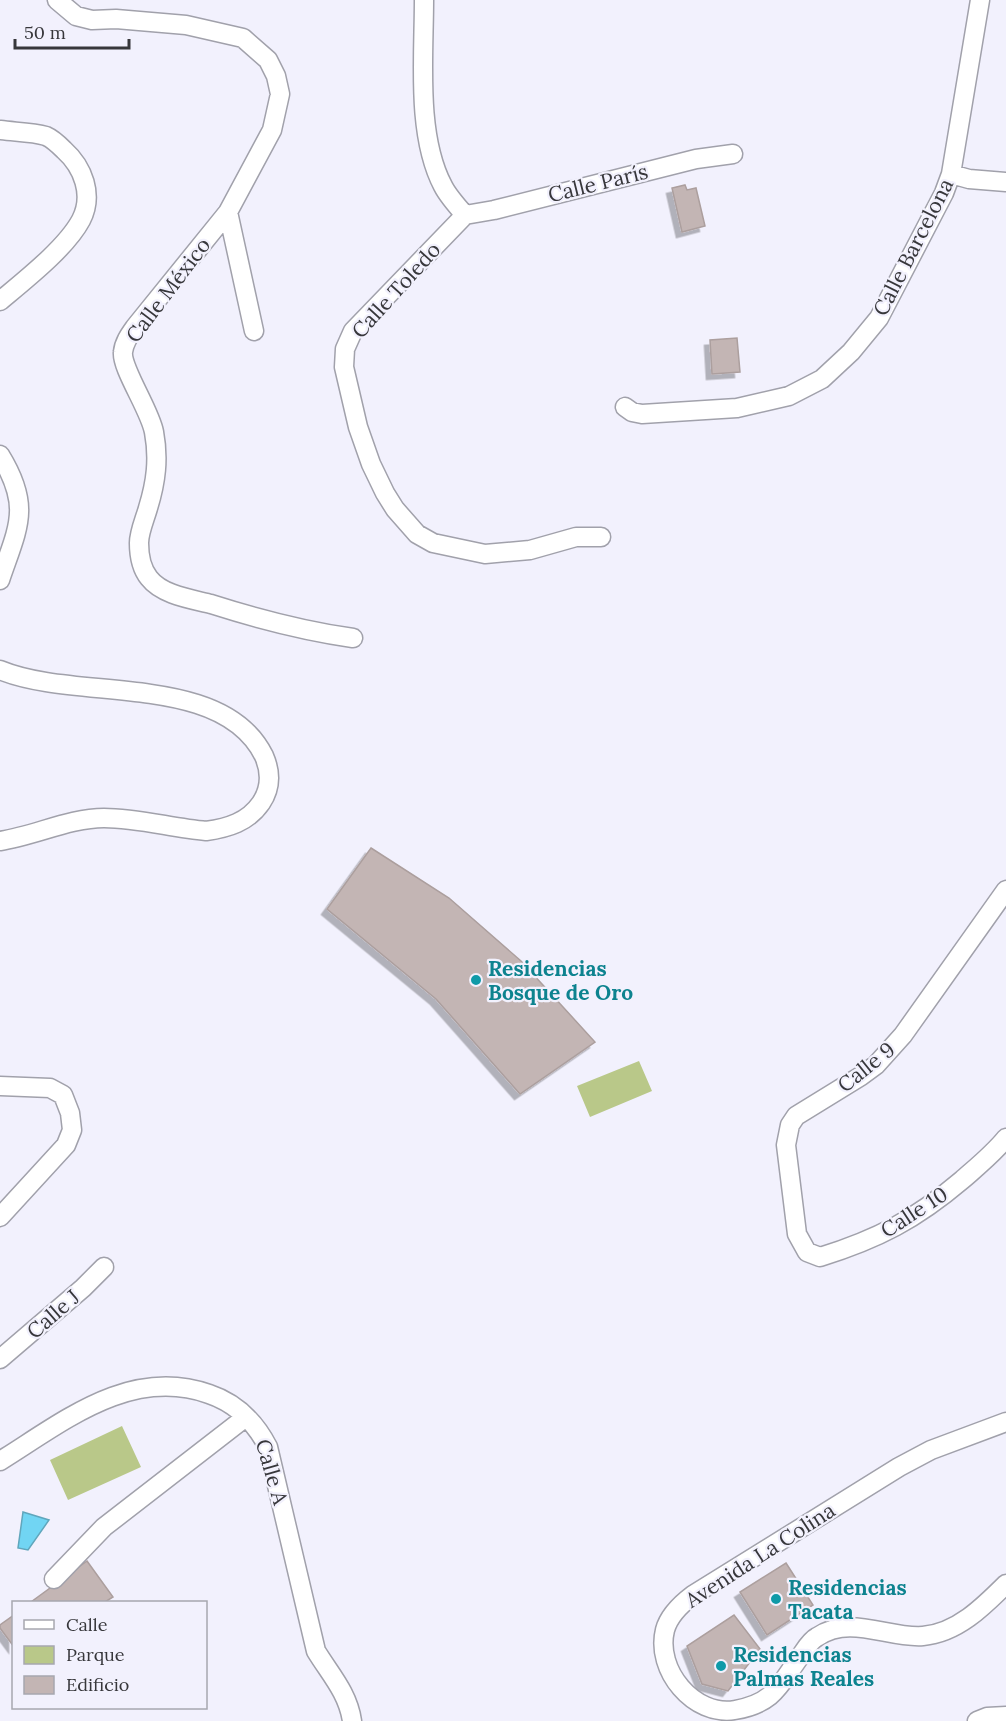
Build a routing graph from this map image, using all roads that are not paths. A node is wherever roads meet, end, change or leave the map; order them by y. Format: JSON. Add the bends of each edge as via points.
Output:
{"nodes":[{"id":1,"x":57,"y":0,"type":"edge"},
{"id":2,"x":424,"y":0,"type":"edge"},
{"id":3,"x":980,"y":0,"type":"edge"},
{"id":4,"x":0,"y":130,"type":"edge"},
{"id":5,"x":733,"y":154,"type":"dead end"},
{"id":6,"x":951,"y":174,"type":"junction"},
{"id":7,"x":1006,"y":182,"type":"edge"},
{"id":8,"x":228,"y":212,"type":"junction"},
{"id":9,"x":465,"y":216,"type":"junction"},
{"id":10,"x":0,"y":301,"type":"edge"},
{"id":11,"x":254,"y":331,"type":"dead end"},
{"id":12,"x":625,"y":407,"type":"dead end"},
{"id":13,"x":0,"y":455,"type":"edge"},
{"id":14,"x":601,"y":537,"type":"dead end"},
{"id":15,"x":0,"y":580,"type":"edge"},
{"id":16,"x":353,"y":638,"type":"dead end"},
{"id":17,"x":0,"y":670,"type":"edge"},
{"id":18,"x":0,"y":841,"type":"edge"},
{"id":19,"x":1006,"y":890,"type":"edge"},
{"id":20,"x":0,"y":1086,"type":"edge"},
{"id":21,"x":1006,"y":1138,"type":"edge"},
{"id":22,"x":0,"y":1217,"type":"edge"},
{"id":23,"x":807,"y":1252,"type":"joint"},
{"id":24,"x":104,"y":1267,"type":"dead end"},
{"id":25,"x":0,"y":1359,"type":"edge"},
{"id":26,"x":246,"y":1417,"type":"junction"},
{"id":27,"x":1006,"y":1422,"type":"edge"},
{"id":28,"x":0,"y":1461,"type":"edge"},
{"id":29,"x":54,"y":1579,"type":"dead end"},
{"id":30,"x":1006,"y":1584,"type":"edge"},
{"id":31,"x":1006,"y":1716,"type":"edge"},
{"id":32,"x":352,"y":1721,"type":"edge"},
{"id":33,"x":977,"y":1721,"type":"edge"}],
"edges":[{"from":1,"to":8,"type":"street","name":"Calle México","via":[[76,16],[92,20],[186,25],[243,38],[268,60],[280,94],[277,113],[272,130]]},
{"from":2,"to":9,"type":"street","via":[[426,135],[443,187]]},
{"from":3,"to":6,"type":"street","name":"Calle Barcelona"},
{"from":4,"to":10,"type":"street","via":[[55,141],[77,165],[87,197],[81,220],[65,242]]},
{"from":5,"to":9,"type":"street","name":"Calle París","via":[[696,159]]},
{"from":6,"to":7,"type":"street"},
{"from":6,"to":12,"type":"street","name":"Calle Barcelona","via":[[879,318],[822,379],[789,396],[737,408],[642,414]]},
{"from":8,"to":11,"type":"street"},
{"from":8,"to":16,"type":"street","name":"Calle México","via":[[135,327],[123,353],[149,412],[157,452],[157,472],[139,539],[139,557],[149,578],[166,591],[274,623]]},
{"from":9,"to":14,"type":"street","name":"Calle Toledo","via":[[353,331],[345,349],[348,390],[371,464],[395,509],[417,534],[433,543],[485,554],[530,550],[576,537]]},
{"from":13,"to":15,"type":"street","via":[[20,504],[15,536]]},
{"from":17,"to":18,"type":"street","via":[[41,682],[177,698],[213,710],[238,724],[258,746],[265,758],[270,785],[248,817],[222,829],[206,831],[103,818]]},
{"from":19,"to":23,"type":"street","name":"Calle 9","via":[[890,1050],[861,1076],[796,1116],[790,1125],[786,1145],[797,1234]]},
{"from":20,"to":22,"type":"street","via":[[50,1088],[63,1095],[72,1130],[66,1145]]},
{"from":21,"to":23,"type":"street","name":"Calle 10","via":[[981,1165],[901,1225],[820,1257]]},
{"from":24,"to":25,"type":"street","name":"Calle J"},
{"from":26,"to":28,"type":"street","name":"Calle A","via":[[232,1405],[201,1391],[149,1386],[93,1404]]},
{"from":26,"to":29,"type":"street","via":[[104,1527]]},
{"from":26,"to":32,"type":"street","name":"Calle A","via":[[259,1429],[268,1447],[316,1651],[341,1687]]},
{"from":27,"to":30,"type":"street","name":"Avenida La Colina","via":[[931,1450],[899,1467],[693,1595],[680,1605],[665,1630],[666,1665],[685,1692],[700,1702],[734,1710],[773,1695],[816,1636],[848,1627],[922,1636],[936,1634],[969,1617]]},
{"from":31,"to":33,"type":"street"}]}
